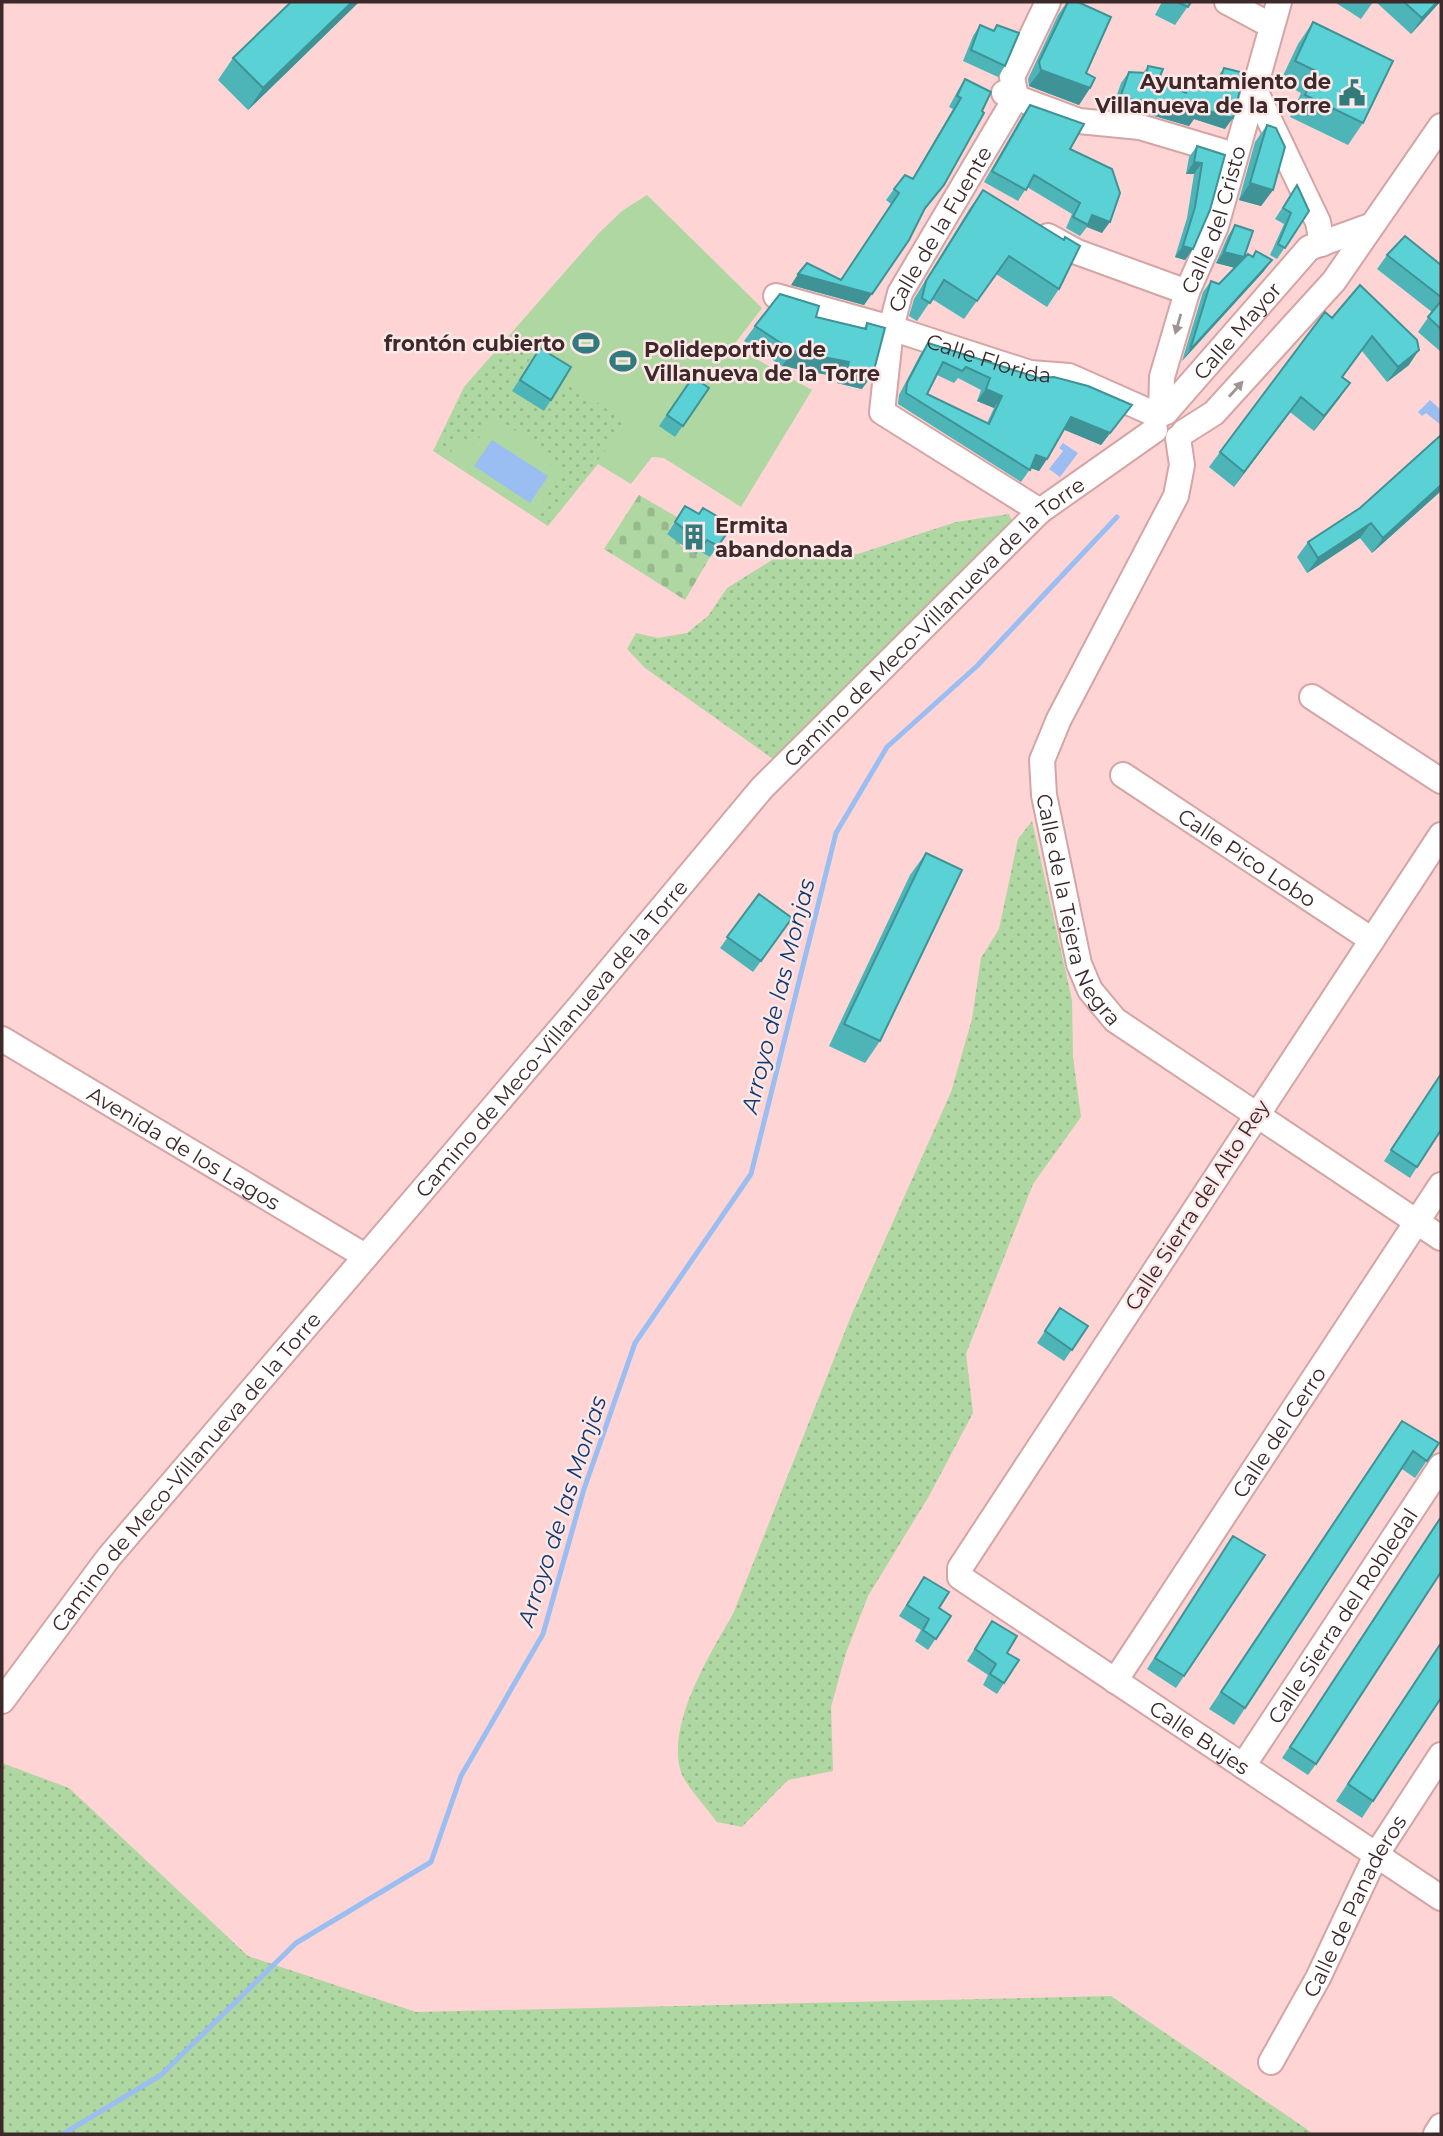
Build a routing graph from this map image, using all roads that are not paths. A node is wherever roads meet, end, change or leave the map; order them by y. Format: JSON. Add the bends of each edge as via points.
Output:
{"nodes":[{"id":1,"x":1048,"y":2,"type":"edge"},
{"id":2,"x":1227,"y":2,"type":"edge"},
{"id":3,"x":1279,"y":2,"type":"edge"},
{"id":4,"x":1270,"y":25,"type":"junction"},
{"id":5,"x":1253,"y":86,"type":"junction"},
{"id":6,"x":1010,"y":95,"type":"junction"},
{"id":7,"x":1441,"y":126,"type":"edge"},
{"id":8,"x":1234,"y":155,"type":"junction"},
{"id":9,"x":963,"y":187,"type":"junction"},
{"id":10,"x":985,"y":200,"type":"edge"},
{"id":11,"x":1031,"y":226,"type":"edge"},
{"id":12,"x":1370,"y":226,"type":"junction"},
{"id":13,"x":1315,"y":246,"type":"junction"},
{"id":14,"x":1335,"y":281,"type":"junction"},
{"id":15,"x":1187,"y":292,"type":"junction"},
{"id":16,"x":776,"y":296,"type":"edge"},
{"id":17,"x":891,"y":328,"type":"junction"},
{"id":18,"x":1167,"y":424,"type":"junction"},
{"id":19,"x":1040,"y":512,"type":"junction"},
{"id":20,"x":1312,"y":697,"type":"dead end"},
{"id":21,"x":1123,"y":775,"type":"dead end"},
{"id":22,"x":1441,"y":781,"type":"edge"},
{"id":23,"x":1441,"y":835,"type":"edge"},
{"id":24,"x":1372,"y":940,"type":"junction"},
{"id":25,"x":2,"y":1039,"type":"edge"},
{"id":26,"x":1256,"y":1115,"type":"junction"},
{"id":27,"x":1441,"y":1185,"type":"edge"},
{"id":28,"x":1417,"y":1222,"type":"junction"},
{"id":29,"x":1441,"y":1238,"type":"edge"},
{"id":30,"x":365,"y":1256,"type":"junction"},
{"id":31,"x":1441,"y":1466,"type":"edge"},
{"id":32,"x":960,"y":1577,"type":"joint"},
{"id":33,"x":1115,"y":1681,"type":"junction"},
{"id":34,"x":2,"y":1701,"type":"edge"},
{"id":35,"x":1441,"y":1755,"type":"edge"},
{"id":36,"x":1243,"y":1766,"type":"junction"},
{"id":37,"x":1376,"y":1854,"type":"junction"},
{"id":38,"x":1441,"y":1898,"type":"edge"},
{"id":39,"x":1271,"y":2062,"type":"dead end"},
{"id":40,"x":1441,"y":2126,"type":"edge"},
{"id":41,"x":1436,"y":2134,"type":"edge"}],
"edges":[{"from":1,"to":6,"type":"street","name":"Calle de la Fuente","via":[[1012,78]]},
{"from":2,"to":4,"type":"street"},
{"from":3,"to":4,"type":"street","name":"Calle del Cristo"},
{"from":4,"to":5,"type":"street","name":"Calle del Cristo"},
{"from":5,"to":8,"type":"street","name":"Calle del Cristo"},
{"from":5,"to":13,"type":"street","via":[[1318,222]]},
{"from":6,"to":8,"type":"street","via":[[1079,121],[1140,127]]},
{"from":6,"to":9,"type":"street","name":"Calle de la Fuente"},
{"from":7,"to":12,"type":"street","name":"Calle Mayor"},
{"from":8,"to":15,"type":"street","name":"Calle del Cristo","via":[[1216,226]]},
{"from":9,"to":10,"type":"street"},
{"from":9,"to":17,"type":"street","name":"Calle de la Fuente","via":[[900,293]]},
{"from":11,"to":15,"type":"street","via":[[1077,252]]},
{"from":12,"to":13,"type":"street","name":"Calle Mayor"},
{"from":12,"to":14,"type":"street","name":"Calle Mayor"},
{"from":13,"to":14,"type":"street"},
{"from":13,"to":18,"type":"street","name":"Calle Mayor"},
{"from":18,"to":14,"type":"street","name":"Calle Mayor","one_way":true,"via":[[1214,413]]},
{"from":15,"to":18,"type":"street","name":"Calle del Cristo","one_way":true,"via":[[1162,377]]},
{"from":16,"to":17,"type":"street","name":"Calle Florida"},
{"from":17,"to":18,"type":"street","name":"Calle Florida","via":[[1030,373],[1069,376]]},
{"from":17,"to":19,"type":"street","name":"Calle de la Fuente","via":[[882,412]]},
{"from":18,"to":19,"type":"street","name":"Camino de Meco-Villanueva de la Torre"},
{"from":18,"to":26,"type":"street","name":"Calle de la Tejera Negra","via":[[1182,465],[1176,495],[1059,719],[1042,760],[1044,795],[1079,964],[1090,990],[1115,1020]]},
{"from":19,"to":30,"type":"street","name":"Camino de Meco-Villanueva de la Torre","via":[[762,788]]},
{"from":20,"to":22,"type":"street"},
{"from":21,"to":24,"type":"street","name":"Calle Pico Lobo"},
{"from":23,"to":24,"type":"street","name":"Calle Sierra del Alto Rey"},
{"from":24,"to":26,"type":"street","name":"Calle Sierra del Alto Rey"},
{"from":25,"to":30,"type":"street","name":"Avenida de los Lagos"},
{"from":26,"to":28,"type":"street","name":"Calle de la Tejera Negra"},
{"from":26,"to":32,"type":"street","name":"Calle Sierra del Alto Rey","via":[[964,1561]]},
{"from":27,"to":28,"type":"street","name":"Calle del Cerro"},
{"from":28,"to":29,"type":"street","name":"Calle de la Tejera Negra"},
{"from":28,"to":33,"type":"street","name":"Calle del Cerro"},
{"from":30,"to":34,"type":"street","name":"Camino de Meco-Villanueva de la Torre","via":[[109,1557]]},
{"from":31,"to":36,"type":"street","name":"Calle Sierra del Robledal"},
{"from":32,"to":33,"type":"street","name":"Calle Bujes"},
{"from":33,"to":36,"type":"street","name":"Calle Bujes"},
{"from":35,"to":37,"type":"street","name":"Calle de Panaderos"},
{"from":36,"to":37,"type":"street","name":"Calle Bujes"},
{"from":37,"to":38,"type":"street","name":"Calle Bujes"},
{"from":37,"to":39,"type":"street","name":"Calle de Panaderos","via":[[1318,1978]]},
{"from":40,"to":41,"type":"street"}]}
